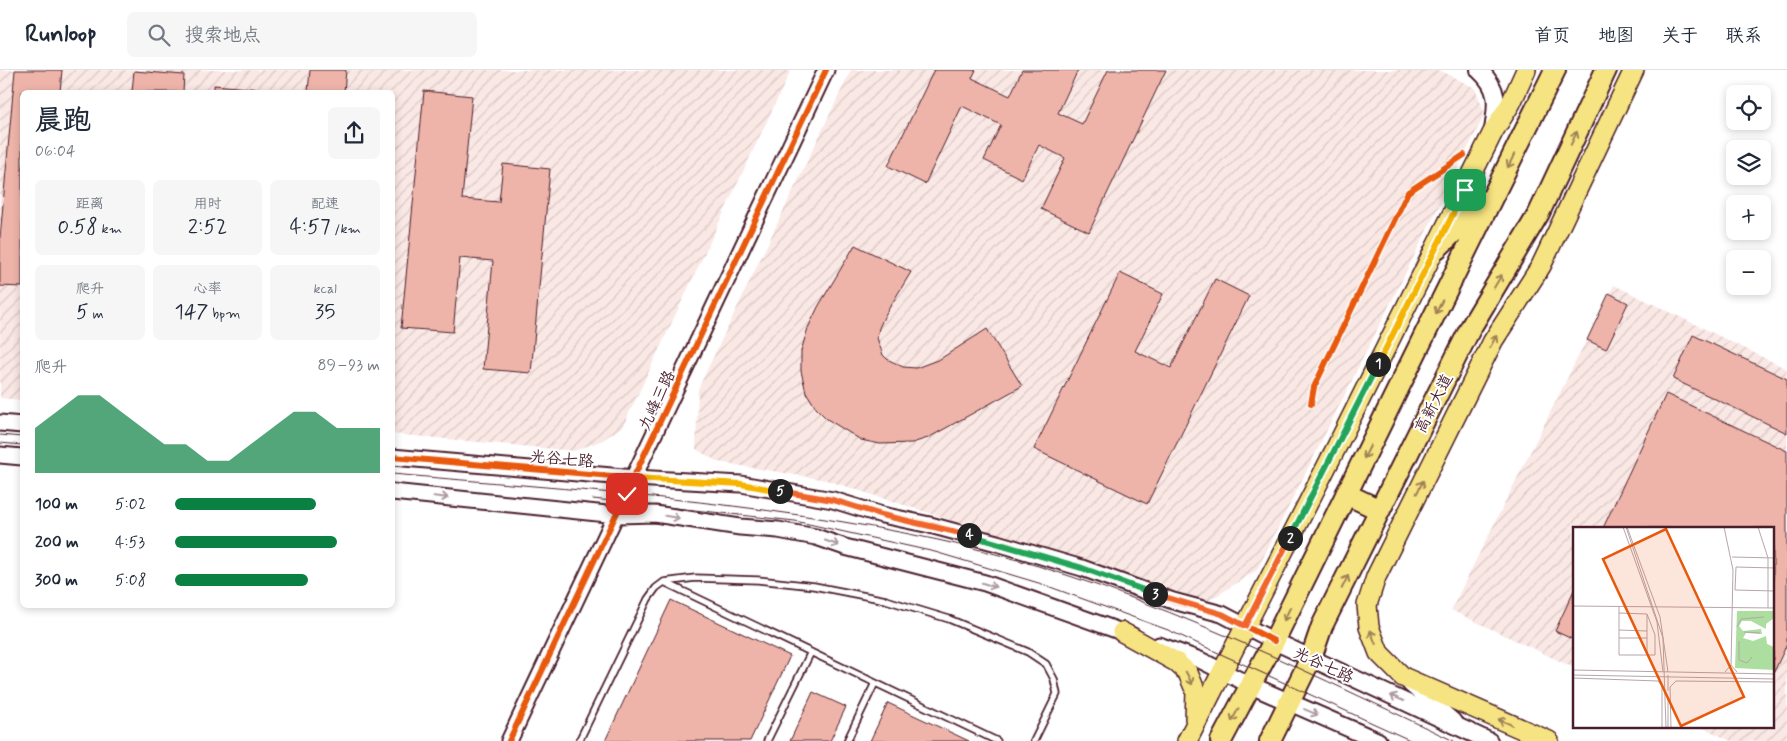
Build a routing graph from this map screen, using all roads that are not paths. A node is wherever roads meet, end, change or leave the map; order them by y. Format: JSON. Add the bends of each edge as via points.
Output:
{"nodes":[{"id":1,"x":826,"y":70,"type":"edge"},
{"id":2,"x":1480,"y":70,"type":"edge"},
{"id":3,"x":1526,"y":70,"type":"edge"},
{"id":4,"x":1555,"y":70,"type":"edge"},
{"id":5,"x":1606,"y":70,"type":"edge"},
{"id":6,"x":1634,"y":70,"type":"edge"},
{"id":7,"x":1493,"y":132,"type":"junction"},
{"id":8,"x":1559,"y":170,"type":"junction"},
{"id":9,"x":1496,"y":191,"type":"junction"},
{"id":10,"x":1558,"y":230,"type":"junction"},
{"id":11,"x":1437,"y":248,"type":"junction"},
{"id":12,"x":0,"y":423,"type":"edge"},
{"id":13,"x":20,"y":425,"type":"edge"},
{"id":14,"x":0,"y":455,"type":"edge"},
{"id":15,"x":20,"y":457,"type":"edge"},
{"id":16,"x":395,"y":457,"type":"edge"},
{"id":17,"x":635,"y":478,"type":"junction"},
{"id":18,"x":395,"y":492,"type":"edge"},
{"id":19,"x":1346,"y":494,"type":"junction"},
{"id":20,"x":1380,"y":510,"type":"junction"},
{"id":21,"x":617,"y":515,"type":"junction"},
{"id":22,"x":664,"y":582,"type":"junction"},
{"id":23,"x":1245,"y":626,"type":"junction"},
{"id":24,"x":1122,"y":632,"type":"junction"},
{"id":25,"x":1274,"y":641,"type":"junction"},
{"id":26,"x":811,"y":652,"type":"junction"},
{"id":27,"x":1311,"y":658,"type":"junction"},
{"id":28,"x":1222,"y":671,"type":"junction"},
{"id":29,"x":1403,"y":678,"type":"junction"},
{"id":30,"x":875,"y":682,"type":"junction"},
{"id":31,"x":1250,"y":685,"type":"junction"},
{"id":32,"x":1289,"y":703,"type":"junction"},
{"id":33,"x":1462,"y":728,"type":"junction"},
{"id":34,"x":1191,"y":733,"type":"edge"},
{"id":35,"x":509,"y":741,"type":"edge"},
{"id":36,"x":579,"y":741,"type":"edge"},
{"id":37,"x":768,"y":741,"type":"edge"},
{"id":38,"x":846,"y":741,"type":"edge"},
{"id":39,"x":997,"y":741,"type":"edge"},
{"id":40,"x":1034,"y":741,"type":"edge"},
{"id":41,"x":1221,"y":741,"type":"edge"},
{"id":42,"x":1270,"y":741,"type":"edge"},
{"id":43,"x":1362,"y":741,"type":"edge"},
{"id":44,"x":1370,"y":741,"type":"edge"},
{"id":45,"x":1378,"y":741,"type":"edge"},
{"id":46,"x":1489,"y":741,"type":"edge"},
{"id":47,"x":1549,"y":741,"type":"edge"}],
"edges":[{"from":1,"to":17,"type":"street","name":"九峰三路"},
{"from":2,"to":7,"type":"main road","via":[[1494,91],[1497,103]]},
{"from":3,"to":7,"type":"main road"},
{"from":4,"to":9,"type":"highway","one_way":true},
{"from":8,"to":5,"type":"highway","name":"高新大道","one_way":true},
{"from":6,"to":10,"type":"main road"},
{"from":7,"to":11,"type":"main road"},
{"from":8,"to":10,"type":"main road"},
{"from":20,"to":8,"type":"highway","name":"高新大道","one_way":true,"via":[[1471,327],[1539,213]]},
{"from":9,"to":11,"type":"highway"},
{"from":9,"to":19,"type":"highway","one_way":true},
{"from":29,"to":10,"type":"main road","one_way":true,"via":[[1379,654],[1369,627],[1367,605],[1376,577],[1493,341],[1541,266]]},
{"from":11,"to":23,"type":"main road"},
{"from":12,"to":13,"type":"street"},
{"from":14,"to":15,"type":"street"},
{"from":16,"to":17,"type":"street","name":"光谷七路"},
{"from":17,"to":21,"type":"street","name":"九峰三路"},
{"from":17,"to":23,"type":"street","name":"光谷七路","via":[[741,484],[833,500],[997,542],[1173,601],[1222,614]]},
{"from":18,"to":21,"type":"street","one_way":true},
{"from":19,"to":20,"type":"highway"},
{"from":19,"to":25,"type":"highway","one_way":true},
{"from":27,"to":20,"type":"highway","name":"高新大道","one_way":true,"via":[[1322,626]]},
{"from":21,"to":24,"type":"street","one_way":true,"via":[[656,514],[816,538],[985,583]]},
{"from":21,"to":35,"type":"street","name":"九峰三路"},
{"from":22,"to":26,"type":"lane"},
{"from":22,"to":36,"type":"lane","via":[[648,599]]},
{"from":22,"to":40,"type":"lane","via":[[695,578],[814,586],[886,600],[949,619],[1028,652],[1046,664],[1057,694]]},
{"from":23,"to":25,"type":"street","name":"光谷七路"},
{"from":23,"to":28,"type":"main road"},
{"from":24,"to":28,"type":"street"},
{"from":24,"to":34,"type":"main road","one_way":true,"via":[[1176,662],[1188,674],[1196,692]]},
{"from":25,"to":27,"type":"main road","name":"光谷七路"},
{"from":25,"to":31,"type":"highway"},
{"from":26,"to":30,"type":"lane"},
{"from":26,"to":37,"type":"lane"},
{"from":27,"to":32,"type":"highway","name":"高新大道"},
{"from":33,"to":27,"type":"main road","name":"光谷七路","one_way":true},
{"from":28,"to":31,"type":"street"},
{"from":28,"to":34,"type":"main road"},
{"from":29,"to":33,"type":"street"},
{"from":47,"to":29,"type":"main road","one_way":true},
{"from":30,"to":38,"type":"lane"},
{"from":30,"to":39,"type":"lane"},
{"from":31,"to":32,"type":"main road"},
{"from":31,"to":41,"type":"highway","one_way":true},
{"from":32,"to":42,"type":"highway","name":"高新大道"},
{"from":32,"to":45,"type":"main road","one_way":true},
{"from":33,"to":46,"type":"main road","name":"光谷七路"},
{"from":43,"to":44,"type":"street"}]}
